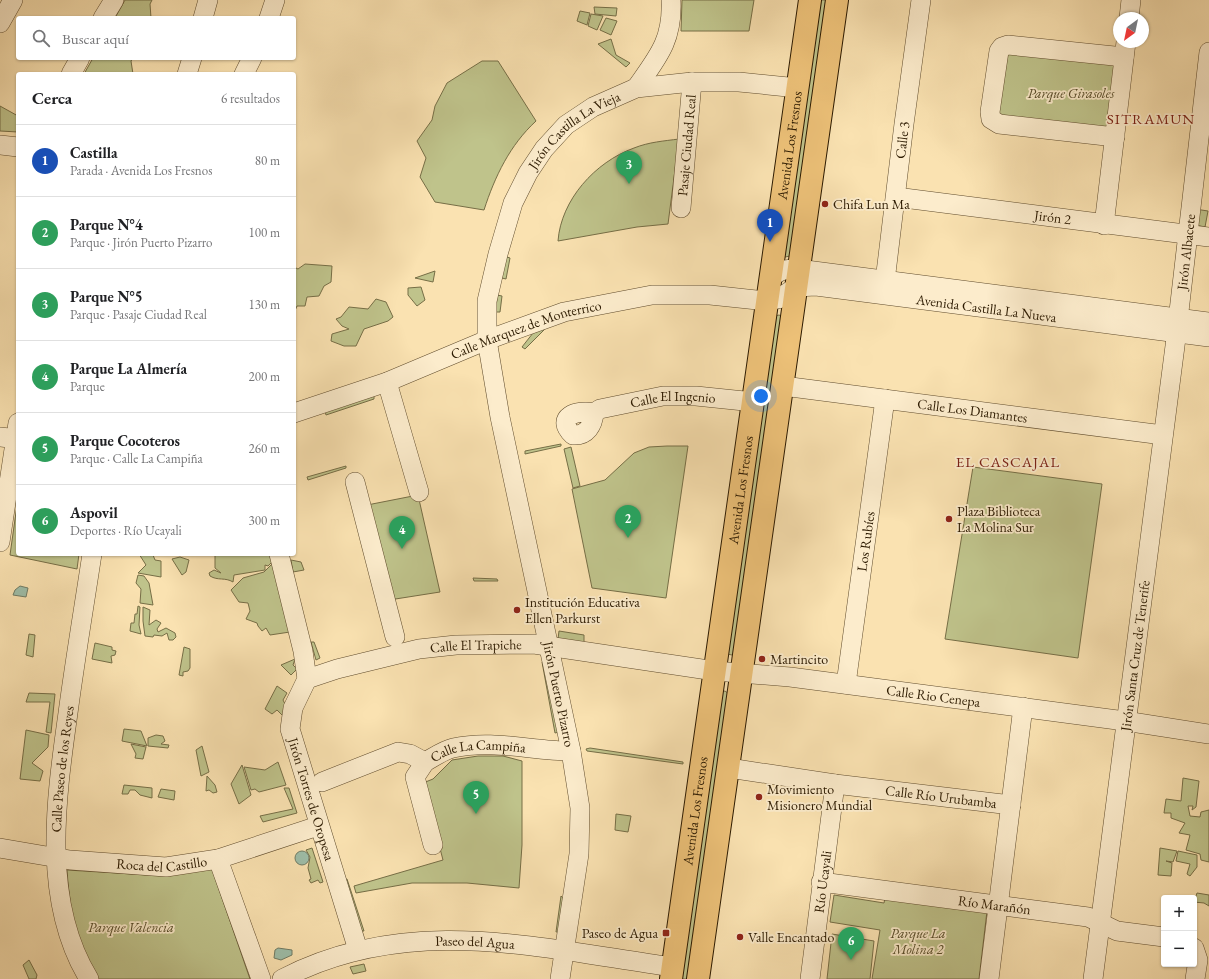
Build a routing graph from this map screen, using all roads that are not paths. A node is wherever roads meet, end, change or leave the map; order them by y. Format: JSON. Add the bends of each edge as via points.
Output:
{"nodes":[{"id":1,"x":13,"y":0,"type":"edge"},
{"id":2,"x":114,"y":0,"type":"edge"},
{"id":3,"x":208,"y":0,"type":"edge"},
{"id":4,"x":275,"y":0,"type":"edge"},
{"id":5,"x":671,"y":0,"type":"edge"},
{"id":6,"x":810,"y":0,"type":"edge"},
{"id":7,"x":837,"y":0,"type":"edge"},
{"id":8,"x":921,"y":0,"type":"edge"},
{"id":9,"x":1132,"y":0,"type":"edge"},
{"id":10,"x":1130,"y":12,"type":"edge"},
{"id":11,"x":104,"y":16,"type":"edge"},
{"id":12,"x":204,"y":16,"type":"edge"},
{"id":13,"x":270,"y":16,"type":"edge"},
{"id":14,"x":0,"y":23,"type":"edge"},
{"id":15,"x":1125,"y":50,"type":"edge"},
{"id":16,"x":1209,"y":52,"type":"edge"},
{"id":17,"x":79,"y":60,"type":"edge"},
{"id":18,"x":191,"y":60,"type":"edge"},
{"id":19,"x":251,"y":60,"type":"edge"},
{"id":20,"x":72,"y":72,"type":"edge"},
{"id":21,"x":188,"y":72,"type":"edge"},
{"id":22,"x":245,"y":72,"type":"edge"},
{"id":23,"x":692,"y":82,"type":"junction"},
{"id":24,"x":636,"y":88,"type":"junction"},
{"id":25,"x":798,"y":88,"type":"junction"},
{"id":26,"x":1115,"y":137,"type":"junction"},
{"id":27,"x":0,"y":145,"type":"edge"},
{"id":28,"x":16,"y":147,"type":"edge"},
{"id":29,"x":896,"y":198,"type":"junction"},
{"id":30,"x":681,"y":208,"type":"dead end"},
{"id":31,"x":1104,"y":225,"type":"junction"},
{"id":32,"x":1189,"y":235,"type":"junction"},
{"id":33,"x":1209,"y":237,"type":"edge"},
{"id":34,"x":797,"y":278,"type":"junction"},
{"id":35,"x":771,"y":279,"type":"junction"},
{"id":36,"x":885,"y":280,"type":"junction"},
{"id":37,"x":767,"y":301,"type":"junction"},
{"id":38,"x":1209,"y":322,"type":"edge"},
{"id":39,"x":1177,"y":325,"type":"junction"},
{"id":40,"x":1209,"y":337,"type":"edge"},
{"id":41,"x":487,"y":340,"type":"junction"},
{"id":42,"x":387,"y":382,"type":"junction"},
{"id":43,"x":783,"y":386,"type":"junction"},
{"id":44,"x":886,"y":399,"type":"junction"},
{"id":45,"x":754,"y":402,"type":"junction"},
{"id":46,"x":296,"y":412,"type":"edge"},
{"id":47,"x":594,"y":413,"type":"dead end"},
{"id":48,"x":13,"y":435,"type":"edge"},
{"id":49,"x":1163,"y":435,"type":"junction"},
{"id":50,"x":355,"y":482,"type":"dead end"},
{"id":51,"x":419,"y":492,"type":"dead end"},
{"id":52,"x":0,"y":542,"type":"edge"},
{"id":53,"x":92,"y":556,"type":"edge"},
{"id":54,"x":279,"y":556,"type":"edge"},
{"id":55,"x":396,"y":637,"type":"dead end"},
{"id":56,"x":549,"y":647,"type":"junction"},
{"id":57,"x":715,"y":671,"type":"junction"},
{"id":58,"x":742,"y":672,"type":"junction"},
{"id":59,"x":307,"y":679,"type":"junction"},
{"id":60,"x":846,"y":684,"type":"junction"},
{"id":61,"x":1023,"y":707,"type":"junction"},
{"id":62,"x":1125,"y":721,"type":"junction"},
{"id":63,"x":1209,"y":734,"type":"edge"},
{"id":64,"x":571,"y":751,"type":"junction"},
{"id":65,"x":426,"y":762,"type":"junction"},
{"id":66,"x":729,"y":768,"type":"junction"},
{"id":67,"x":322,"y":782,"type":"dead end"},
{"id":68,"x":834,"y":784,"type":"junction"},
{"id":69,"x":1011,"y":805,"type":"junction"},
{"id":70,"x":318,"y":826,"type":"junction"},
{"id":71,"x":433,"y":844,"type":"dead end"},
{"id":72,"x":0,"y":848,"type":"edge"},
{"id":73,"x":58,"y":858,"type":"junction"},
{"id":74,"x":218,"y":859,"type":"junction"},
{"id":75,"x":821,"y":882,"type":"junction"},
{"id":76,"x":998,"y":904,"type":"junction"},
{"id":77,"x":1100,"y":923,"type":"junction"},
{"id":78,"x":1161,"y":937,"type":"edge"},
{"id":79,"x":358,"y":950,"type":"junction"},
{"id":80,"x":564,"y":951,"type":"junction"},
{"id":81,"x":1197,"y":957,"type":"edge"},
{"id":82,"x":672,"y":973,"type":"edge"},
{"id":83,"x":89,"y":979,"type":"edge"},
{"id":84,"x":261,"y":979,"type":"edge"},
{"id":85,"x":282,"y":979,"type":"edge"},
{"id":86,"x":560,"y":979,"type":"edge"},
{"id":87,"x":698,"y":979,"type":"edge"},
{"id":88,"x":810,"y":979,"type":"edge"},
{"id":89,"x":989,"y":979,"type":"edge"},
{"id":90,"x":1093,"y":979,"type":"edge"},
{"id":91,"x":1196,"y":979,"type":"edge"}],
"edges":[{"from":1,"to":14,"type":"street"},
{"from":2,"to":11,"type":"street"},
{"from":3,"to":12,"type":"street"},
{"from":4,"to":13,"type":"street"},
{"from":5,"to":24,"type":"street","via":[[672,20],[661,54]]},
{"from":6,"to":25,"type":"main road","name":"Avenida Los Fresnos"},
{"from":7,"to":34,"type":"main road","name":"Avenida Los Fresnos"},
{"from":8,"to":29,"type":"street","name":"Calle 3"},
{"from":9,"to":10,"type":"street"},
{"from":15,"to":26,"type":"street"},
{"from":15,"to":26,"type":"street","via":[[1008,45],[1002,47],[999,51],[990,112],[991,119],[999,124]]},
{"from":16,"to":32,"type":"street","name":"Jirón Albacete"},
{"from":17,"to":20,"type":"street"},
{"from":18,"to":21,"type":"street"},
{"from":19,"to":22,"type":"street"},
{"from":23,"to":24,"type":"street","name":"Jirón Castilla La Vieja"},
{"from":23,"to":25,"type":"street","name":"Jirón Castilla La Vieja","via":[[739,82]]},
{"from":23,"to":30,"type":"street","name":"Pasaje Ciudad Real"},
{"from":24,"to":41,"type":"street","name":"Jirón Castilla La Vieja","via":[[593,107],[566,125],[544,149],[528,173],[513,203],[498,254],[487,301]]},
{"from":25,"to":35,"type":"main road","name":"Avenida Los Fresnos"},
{"from":26,"to":31,"type":"street"},
{"from":27,"to":28,"type":"street"},
{"from":29,"to":31,"type":"street","name":"Jirón 2"},
{"from":29,"to":36,"type":"street","name":"Calle 3"},
{"from":31,"to":32,"type":"street","name":"Jirón 2"},
{"from":32,"to":33,"type":"street","name":"Jirón 2"},
{"from":32,"to":39,"type":"street","name":"Jirón Albacete"},
{"from":34,"to":35,"type":"street","name":"Avenida Castilla La Nueva","via":[[781,270],[774,273]]},
{"from":34,"to":36,"type":"street","name":"Avenida Castilla La Nueva"},
{"from":34,"to":37,"type":"street","via":[[778,299]]},
{"from":34,"to":39,"type":"street","name":"Avenida Castilla La Nueva","via":[[816,286]]},
{"from":34,"to":43,"type":"main road","name":"Avenida Los Fresnos"},
{"from":35,"to":37,"type":"main road","name":"Avenida Los Fresnos"},
{"from":36,"to":39,"type":"street","name":"Avenida Castilla La Nueva"},
{"from":37,"to":41,"type":"street","name":"Calle Marquez de Monterrico","via":[[710,295],[652,295],[564,312]]},
{"from":37,"to":45,"type":"main road","name":"Avenida Los Fresnos"},
{"from":38,"to":39,"type":"street","name":"Avenida Castilla La Nueva"},
{"from":39,"to":40,"type":"street","name":"Avenida Castilla La Nueva"},
{"from":39,"to":49,"type":"street","name":"Jirón Santa Cruz de Tenerife"},
{"from":41,"to":42,"type":"street","name":"Calle Marquez de Monterrico"},
{"from":41,"to":56,"type":"street","name":"Jirón Puerto Pizarro","via":[[500,417]]},
{"from":42,"to":46,"type":"street","name":"Calle Marquez de Monterrico"},
{"from":42,"to":51,"type":"street"},
{"from":43,"to":44,"type":"street","name":"Calle Los Diamantes"},
{"from":43,"to":58,"type":"main road","name":"Avenida Los Fresnos"},
{"from":44,"to":49,"type":"street","name":"Calle Los Diamantes"},
{"from":44,"to":60,"type":"street","name":"Los Rubíes"},
{"from":45,"to":47,"type":"street","name":"Calle El Ingenio","via":[[696,396],[663,396],[612,406]]},
{"from":45,"to":57,"type":"main road","name":"Avenida Los Fresnos"},
{"from":48,"to":52,"type":"street"},
{"from":49,"to":62,"type":"street","name":"Jirón Santa Cruz de Tenerife"},
{"from":50,"to":55,"type":"street"},
{"from":53,"to":73,"type":"street","name":"Calle Paseo de los Reyes","via":[[58,785]]},
{"from":54,"to":59,"type":"street","via":[[303,651]]},
{"from":56,"to":57,"type":"street","name":"Calle El Trapiche"},
{"from":56,"to":59,"type":"street","name":"Calle El Trapiche","via":[[526,644],[456,645],[419,649],[392,654]]},
{"from":56,"to":64,"type":"street","name":"Jirón Puerto Pizarro"},
{"from":57,"to":58,"type":"street","name":"Calle El Trapiche"},
{"from":57,"to":82,"type":"main road","name":"Avenida Los Fresnos"},
{"from":58,"to":60,"type":"street","name":"Calle Rio Cenepa"},
{"from":58,"to":66,"type":"main road","name":"Avenida Los Fresnos"},
{"from":59,"to":70,"type":"street","name":"Jirón Torres de Oropesa","via":[[293,708],[290,729]]},
{"from":60,"to":61,"type":"street","name":"Calle Rio Cenepa"},
{"from":61,"to":62,"type":"street","name":"Calle Rio Cenepa"},
{"from":61,"to":69,"type":"street"},
{"from":62,"to":63,"type":"street","name":"Calle Rio Cenepa"},
{"from":62,"to":77,"type":"street","name":"Jirón Santa Cruz de Tenerife"},
{"from":64,"to":65,"type":"street","name":"Calle La Campiña","via":[[490,744],[452,748]]},
{"from":64,"to":80,"type":"street","name":"Jirón Puerto Pizarro","via":[[580,808],[580,839]]},
{"from":65,"to":67,"type":"street","name":"Calle La Campiña","via":[[410,754],[398,752]]},
{"from":65,"to":71,"type":"street","via":[[416,777]]},
{"from":66,"to":68,"type":"street","name":"Calle Río Urubamba"},
{"from":66,"to":87,"type":"main road","name":"Avenida Los Fresnos"},
{"from":68,"to":69,"type":"street","name":"Calle Río Urubamba"},
{"from":68,"to":75,"type":"street","name":"Río Ucayali"},
{"from":69,"to":76,"type":"street"},
{"from":70,"to":74,"type":"street","name":"Roca del Castillo"},
{"from":70,"to":79,"type":"street","name":"Jirón Torres de Oropesa"},
{"from":72,"to":73,"type":"street","name":"Roca del Castillo"},
{"from":73,"to":74,"type":"street","name":"Roca del Castillo","via":[[166,867]]},
{"from":73,"to":83,"type":"street","name":"Calle Paseo de los Reyes","via":[[58,883],[64,920],[74,951]]},
{"from":74,"to":84,"type":"street"},
{"from":75,"to":76,"type":"street","name":"Río Marañón"},
{"from":75,"to":88,"type":"street","name":"Río Ucayali"},
{"from":76,"to":77,"type":"street","name":"Río Marañón","via":[[1088,917]]},
{"from":76,"to":89,"type":"street"},
{"from":77,"to":78,"type":"street","name":"Río Marañón","via":[[1117,931]]},
{"from":77,"to":90,"type":"street","name":"Jirón Santa Cruz de Tenerife"},
{"from":79,"to":80,"type":"street","name":"Paseo del Agua","via":[[410,942],[464,940]]},
{"from":79,"to":85,"type":"street","name":"Paseo del Agua"},
{"from":80,"to":82,"type":"street","name":"Paseo del Agua"},
{"from":80,"to":86,"type":"street","name":"Jirón Puerto Pizarro"},
{"from":81,"to":91,"type":"street"}]}
